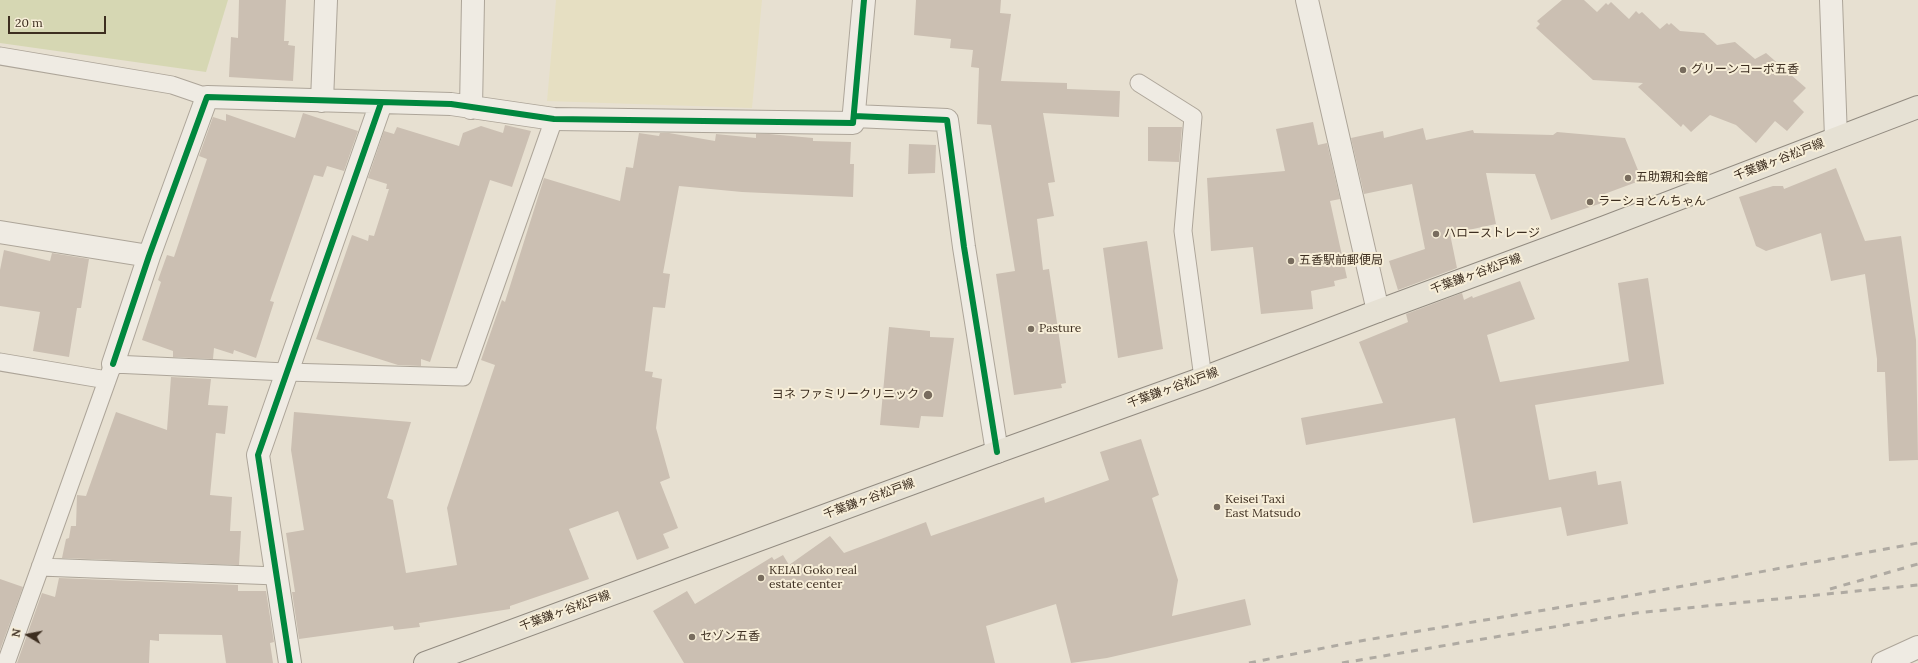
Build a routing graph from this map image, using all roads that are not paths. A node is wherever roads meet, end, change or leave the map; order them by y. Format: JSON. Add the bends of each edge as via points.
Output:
{"nodes":[{"id":1,"x":326,"y":0,"type":"edge"},
{"id":2,"x":474,"y":0,"type":"edge"},
{"id":3,"x":864,"y":0,"type":"edge"},
{"id":4,"x":1307,"y":0,"type":"edge"},
{"id":5,"x":1830,"y":0,"type":"edge"},
{"id":6,"x":0,"y":56,"type":"edge"},
{"id":7,"x":1139,"y":83,"type":"dead end"},
{"id":8,"x":207,"y":97,"type":"junction"},
{"id":9,"x":322,"y":101,"type":"junction"},
{"id":10,"x":381,"y":103,"type":"junction"},
{"id":11,"x":1918,"y":107,"type":"edge"},
{"id":12,"x":471,"y":108,"type":"junction"},
{"id":13,"x":554,"y":119,"type":"junction"},
{"id":14,"x":853,"y":120,"type":"junction"},
{"id":15,"x":1836,"y":138,"type":"junction"},
{"id":16,"x":0,"y":232,"type":"edge"},
{"id":17,"x":149,"y":256,"type":"junction"},
{"id":18,"x":1378,"y":310,"type":"junction"},
{"id":19,"x":0,"y":362,"type":"edge"},
{"id":20,"x":110,"y":372,"type":"junction"},
{"id":21,"x":286,"y":372,"type":"junction"},
{"id":22,"x":1203,"y":378,"type":"junction"},
{"id":23,"x":997,"y":452,"type":"junction"},
{"id":24,"x":40,"y":567,"type":"junction"},
{"id":25,"x":277,"y":576,"type":"junction"},
{"id":26,"x":1918,"y":647,"type":"edge"},
{"id":27,"x":6,"y":663,"type":"edge"},
{"id":28,"x":290,"y":663,"type":"edge"},
{"id":29,"x":425,"y":663,"type":"edge"},
{"id":30,"x":1883,"y":663,"type":"edge"}],
"edges":[{"from":1,"to":9,"type":"street"},
{"from":2,"to":12,"type":"street"},
{"from":3,"to":14,"type":"street"},
{"from":4,"to":18,"type":"street"},
{"from":5,"to":15,"type":"street"},
{"from":6,"to":8,"type":"lane","via":[[172,85]]},
{"from":7,"to":22,"type":"lane","via":[[1193,117],[1183,231]]},
{"from":8,"to":9,"type":"street"},
{"from":8,"to":17,"type":"street"},
{"from":9,"to":10,"type":"street"},
{"from":10,"to":12,"type":"street","via":[[451,104]]},
{"from":10,"to":21,"type":"street"},
{"from":11,"to":15,"type":"main road","name":"千葉鎌ヶ谷松戸線"},
{"from":12,"to":13,"type":"street"},
{"from":13,"to":14,"type":"street"},
{"from":13,"to":21,"type":"lane","via":[[463,377]]},
{"from":14,"to":23,"type":"street","via":[[947,120],[964,247]]},
{"from":15,"to":18,"type":"main road","name":"千葉鎌ヶ谷松戸線","via":[[1605,227]]},
{"from":16,"to":17,"type":"street"},
{"from":17,"to":20,"type":"street"},
{"from":18,"to":22,"type":"main road","name":"千葉鎌ヶ谷松戸線"},
{"from":19,"to":20,"type":"lane"},
{"from":20,"to":21,"type":"lane"},
{"from":20,"to":24,"type":"lane"},
{"from":21,"to":25,"type":"street","via":[[258,455]]},
{"from":22,"to":23,"type":"main road","name":"千葉鎌ヶ谷松戸線"},
{"from":23,"to":29,"type":"main road","name":"千葉鎌ヶ谷松戸線"},
{"from":24,"to":25,"type":"lane"},
{"from":24,"to":27,"type":"lane"},
{"from":25,"to":28,"type":"street"},
{"from":26,"to":30,"type":"street"}]}
